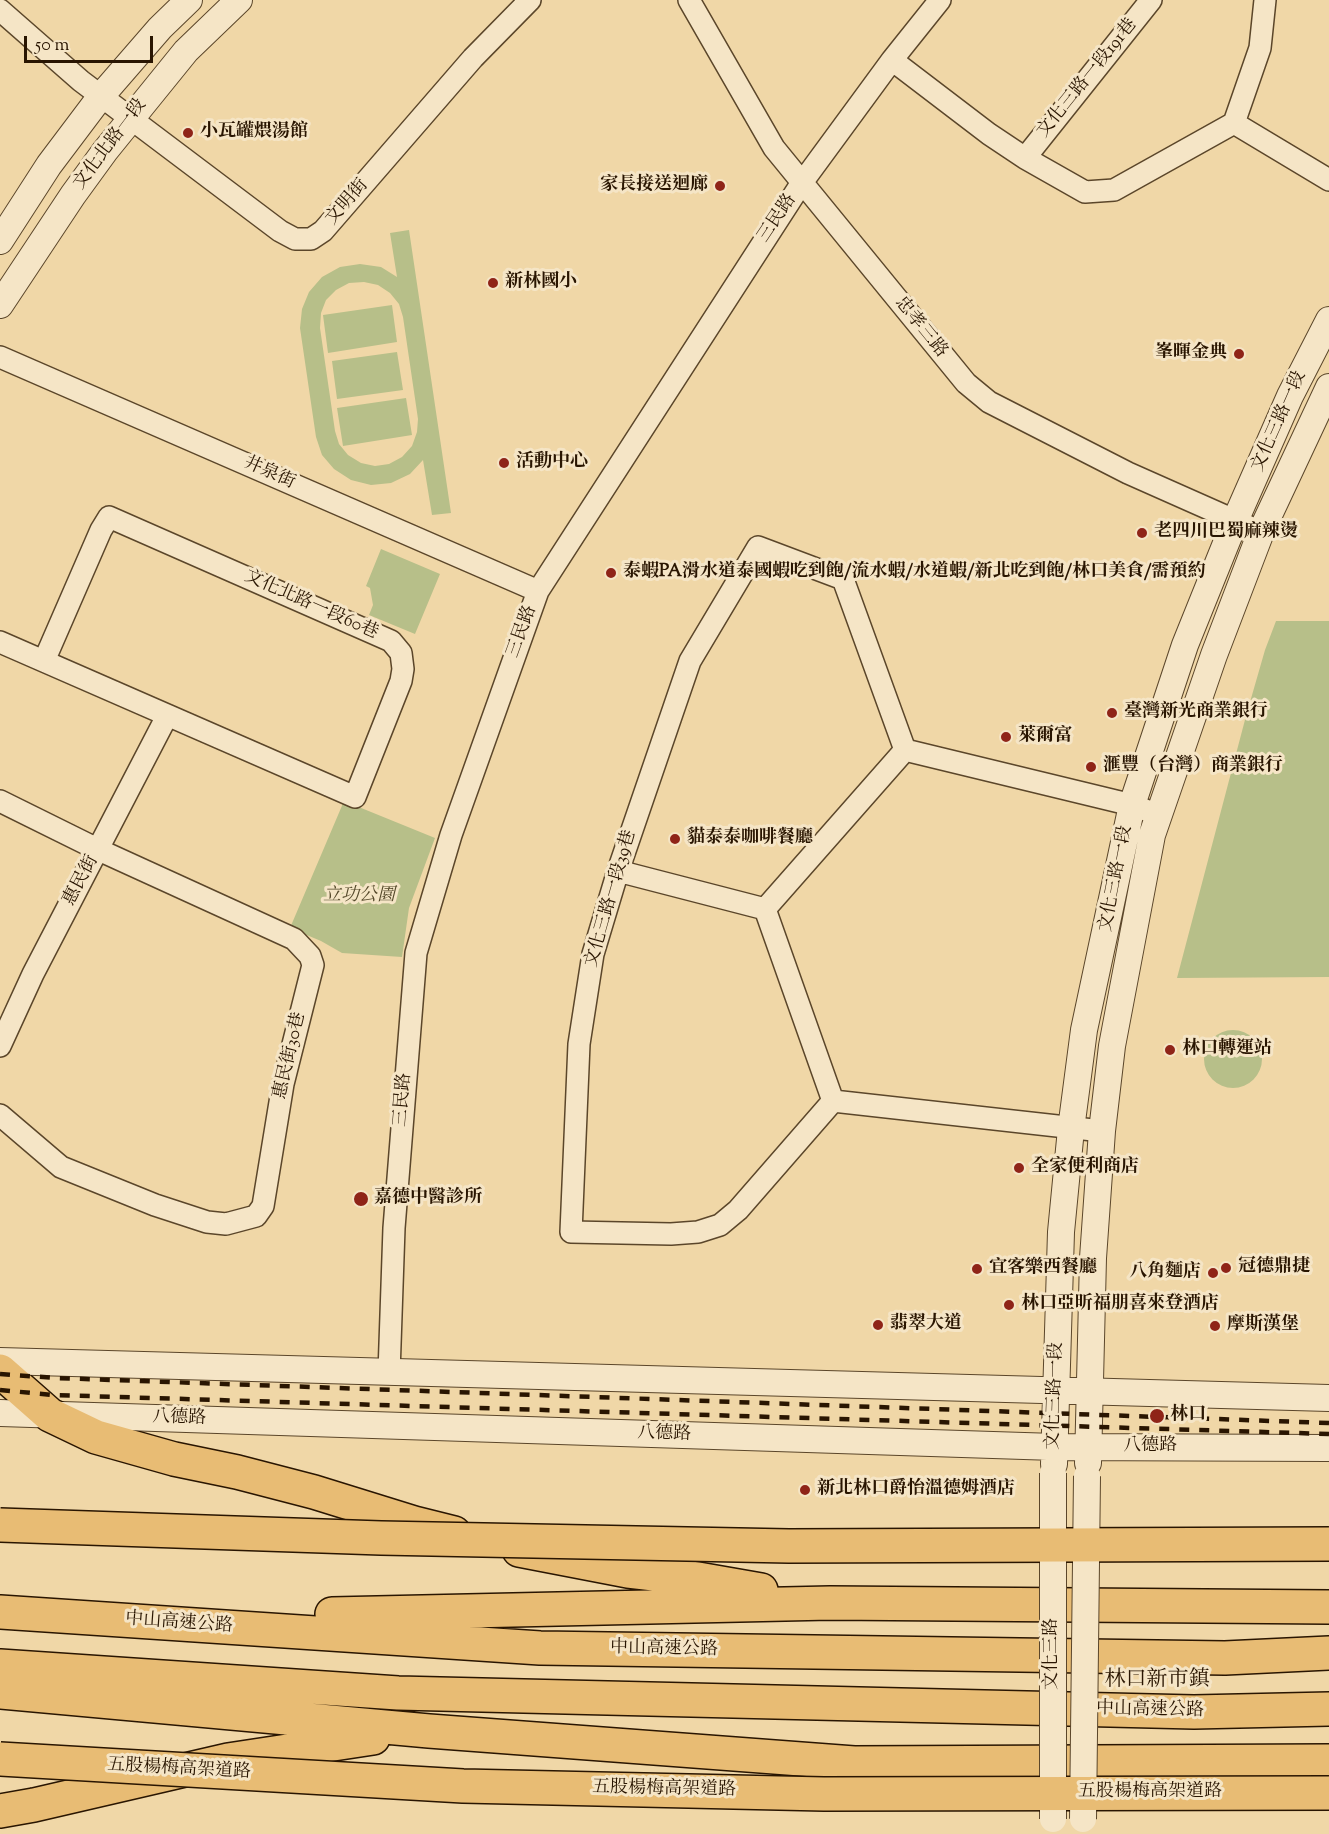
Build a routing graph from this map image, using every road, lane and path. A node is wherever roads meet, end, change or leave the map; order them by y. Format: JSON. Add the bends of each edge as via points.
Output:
{"nodes":[{"id":1,"x":189,"y":0,"type":"edge"},
{"id":2,"x":239,"y":0,"type":"edge"},
{"id":3,"x":530,"y":0,"type":"edge"},
{"id":4,"x":689,"y":0,"type":"edge"},
{"id":5,"x":940,"y":0,"type":"edge"},
{"id":6,"x":1151,"y":0,"type":"edge"},
{"id":7,"x":1265,"y":0,"type":"edge"},
{"id":8,"x":0,"y":10,"type":"edge"},
{"id":9,"x":892,"y":60,"type":"junction"},
{"id":10,"x":101,"y":96,"type":"junction"},
{"id":11,"x":130,"y":118,"type":"junction"},
{"id":12,"x":1234,"y":123,"type":"junction"},
{"id":13,"x":1025,"y":158,"type":"junction"},
{"id":14,"x":1329,"y":180,"type":"edge"},
{"id":15,"x":801,"y":184,"type":"junction"},
{"id":16,"x":0,"y":241,"type":"edge"},
{"id":17,"x":0,"y":305,"type":"edge"},
{"id":18,"x":1329,"y":320,"type":"edge"},
{"id":19,"x":0,"y":357,"type":"edge"},
{"id":20,"x":1329,"y":387,"type":"edge"},
{"id":21,"x":1235,"y":521,"type":"junction"},
{"id":22,"x":1261,"y":532,"type":"junction"},
{"id":23,"x":538,"y":591,"type":"junction"},
{"id":24,"x":0,"y":642,"type":"edge"},
{"id":25,"x":44,"y":661,"type":"junction"},
{"id":26,"x":167,"y":716,"type":"junction"},
{"id":27,"x":905,"y":750,"type":"junction"},
{"id":28,"x":0,"y":801,"type":"edge"},
{"id":29,"x":1132,"y":805,"type":"junction"},
{"id":30,"x":1159,"y":814,"type":"junction"},
{"id":31,"x":99,"y":850,"type":"junction"},
{"id":32,"x":618,"y":871,"type":"junction"},
{"id":33,"x":765,"y":909,"type":"junction"},
{"id":34,"x":0,"y":1046,"type":"edge"},
{"id":35,"x":833,"y":1101,"type":"junction"},
{"id":36,"x":0,"y":1115,"type":"edge"},
{"id":37,"x":1071,"y":1129,"type":"junction"},
{"id":38,"x":1102,"y":1131,"type":"junction"},
{"id":39,"x":0,"y":1361,"type":"edge"},
{"id":40,"x":0,"y":1371,"type":"edge"},
{"id":41,"x":388,"y":1373,"type":"junction"},
{"id":42,"x":1056,"y":1390,"type":"junction"},
{"id":43,"x":1090,"y":1391,"type":"junction"},
{"id":44,"x":1329,"y":1398,"type":"edge"},
{"id":45,"x":0,"y":1413,"type":"edge"},
{"id":46,"x":50,"y":1415,"type":"junction"},
{"id":47,"x":1055,"y":1447,"type":"junction"},
{"id":48,"x":1089,"y":1447,"type":"junction"},
{"id":49,"x":1329,"y":1448,"type":"edge"},
{"id":50,"x":1053,"y":1473,"type":"joint"},
{"id":51,"x":1087,"y":1476,"type":"joint"},
{"id":52,"x":0,"y":1525,"type":"edge"},
{"id":53,"x":1329,"y":1544,"type":"edge"},
{"id":54,"x":1053,"y":1545,"type":"junction"},
{"id":55,"x":830,"y":1603,"type":"junction"},
{"id":56,"x":1329,"y":1607,"type":"edge"},
{"id":57,"x":0,"y":1610,"type":"edge"},
{"id":58,"x":1329,"y":1653,"type":"edge"},
{"id":59,"x":0,"y":1666,"type":"edge"},
{"id":60,"x":0,"y":1692,"type":"edge"},
{"id":61,"x":1329,"y":1709,"type":"edge"},
{"id":62,"x":429,"y":1731,"type":"junction"},
{"id":63,"x":0,"y":1759,"type":"edge"},
{"id":64,"x":1329,"y":1761,"type":"edge"},
{"id":65,"x":1329,"y":1793,"type":"edge"},
{"id":66,"x":0,"y":1811,"type":"edge"},
{"id":67,"x":1053,"y":1827,"type":"edge"},
{"id":68,"x":1083,"y":1827,"type":"edge"}],
"edges":[{"from":1,"to":10,"type":"street","name":"文化北路一段"},
{"from":2,"to":11,"type":"street","name":"文化北路一段","via":[[186,51]]},
{"from":3,"to":11,"type":"street","name":"文明街","via":[[473,58],[323,231],[311,238],[295,239],[280,231]]},
{"from":4,"to":15,"type":"street","name":"忠孝三路","via":[[774,148]]},
{"from":5,"to":9,"type":"street","name":"三民路"},
{"from":6,"to":13,"type":"street","name":"文化三路一段191巷"},
{"from":7,"to":12,"type":"street","via":[[1260,48]]},
{"from":8,"to":10,"type":"street"},
{"from":9,"to":13,"type":"street","name":"文化三路一段191巷"},
{"from":9,"to":15,"type":"street","name":"三民路"},
{"from":10,"to":11,"type":"street"},
{"from":10,"to":16,"type":"street","name":"文化北路一段","via":[[49,165]]},
{"from":11,"to":17,"type":"street","name":"文化北路一段"},
{"from":12,"to":13,"type":"street","name":"文化三路一段191巷","via":[[1114,190],[1085,192]]},
{"from":12,"to":14,"type":"street"},
{"from":15,"to":21,"type":"street","name":"忠孝三路","via":[[966,383],[989,402],[1128,473]]},
{"from":15,"to":23,"type":"street","name":"三民路"},
{"from":18,"to":21,"type":"street","name":"文化三路一段","via":[[1290,396]]},
{"from":19,"to":23,"type":"street","name":"井泉街"},
{"from":20,"to":22,"type":"street","name":"文化三路一段"},
{"from":21,"to":22,"type":"street","name":"忠孝三路"},
{"from":21,"to":29,"type":"street","name":"文化三路一段","via":[[1185,645]]},
{"from":22,"to":30,"type":"street","name":"文化三路一段"},
{"from":23,"to":41,"type":"street","name":"三民路","via":[[451,835],[416,953],[393,1228]]},
{"from":24,"to":25,"type":"street","name":"文化北路一段60巷"},
{"from":25,"to":26,"type":"street","name":"文化北路一段60巷"},
{"from":25,"to":26,"type":"street","name":"文化北路一段60巷","via":[[109,517],[392,641],[401,654],[401,681],[355,797]]},
{"from":26,"to":31,"type":"street","name":"惠民街"},
{"from":27,"to":29,"type":"street"},
{"from":27,"to":32,"type":"street","name":"文化三路一段39巷","via":[[843,579],[758,548],[690,661]]},
{"from":27,"to":33,"type":"street"},
{"from":28,"to":31,"type":"street","name":"惠民街30巷"},
{"from":29,"to":30,"type":"street"},
{"from":29,"to":37,"type":"street","name":"文化三路一段","via":[[1084,1030]]},
{"from":30,"to":38,"type":"street","name":"文化三路一段","via":[[1112,1046]]},
{"from":31,"to":34,"type":"street","name":"惠民街","via":[[33,974]]},
{"from":31,"to":36,"type":"street","name":"惠民街30巷","via":[[294,939],[310,956],[313,965],[283,1084],[263,1206],[256,1216],[226,1224],[155,1205],[61,1167]]},
{"from":32,"to":33,"type":"street"},
{"from":32,"to":35,"type":"street","name":"文化三路一段39巷","via":[[593,954],[579,1044],[571,1232],[671,1234],[720,1225],[738,1210]]},
{"from":33,"to":35,"type":"street"},
{"from":35,"to":37,"type":"street"},
{"from":37,"to":38,"type":"street"},
{"from":37,"to":42,"type":"street","name":"文化三路一段","via":[[1061,1232]]},
{"from":38,"to":43,"type":"street","name":"文化三路一段","via":[[1093,1258]]},
{"from":39,"to":41,"type":"street"},
{"from":40,"to":46,"type":"highway"},
{"from":41,"to":42,"type":"street"},
{"from":42,"to":43,"type":"street"},
{"from":42,"to":47,"type":"street","name":"文化三路一段"},
{"from":43,"to":44,"type":"street"},
{"from":43,"to":48,"type":"street","name":"文化三路一段"},
{"from":45,"to":46,"type":"street","name":"八德路"},
{"from":46,"to":47,"type":"street","name":"八德路"},
{"from":46,"to":55,"type":"highway","via":[[96,1437],[520,1550]]},
{"from":47,"to":48,"type":"street","name":"八德路"},
{"from":47,"to":50,"type":"street","name":"文化三路一段"},
{"from":48,"to":49,"type":"street","name":"八德路"},
{"from":48,"to":51,"type":"street","name":"文化三路一段"},
{"from":50,"to":54,"type":"street","name":"文化三路","bridge":true},
{"from":51,"to":68,"type":"street","name":"文化三路","bridge":true},
{"from":52,"to":54,"type":"highway","bridge":true,"via":[[416,1539],[789,1546]]},
{"from":53,"to":54,"type":"highway","bridge":true},
{"from":54,"to":67,"type":"street","name":"文化三路","bridge":true},
{"from":55,"to":56,"type":"highway"},
{"from":55,"to":57,"type":"highway","via":[[356,1615]]},
{"from":57,"to":58,"type":"highway","name":"中山高速公路","via":[[540,1648],[1225,1658]]},
{"from":59,"to":61,"type":"highway","name":"中山高速公路","via":[[398,1693],[1194,1712]]},
{"from":60,"to":62,"type":"highway"},
{"from":62,"to":64,"type":"highway","via":[[854,1763]]},
{"from":62,"to":66,"type":"highway","via":[[228,1760]]},
{"from":63,"to":65,"type":"highway","name":"五股楊梅高架道路","bridge":true,"via":[[463,1786],[824,1794]]}]}
